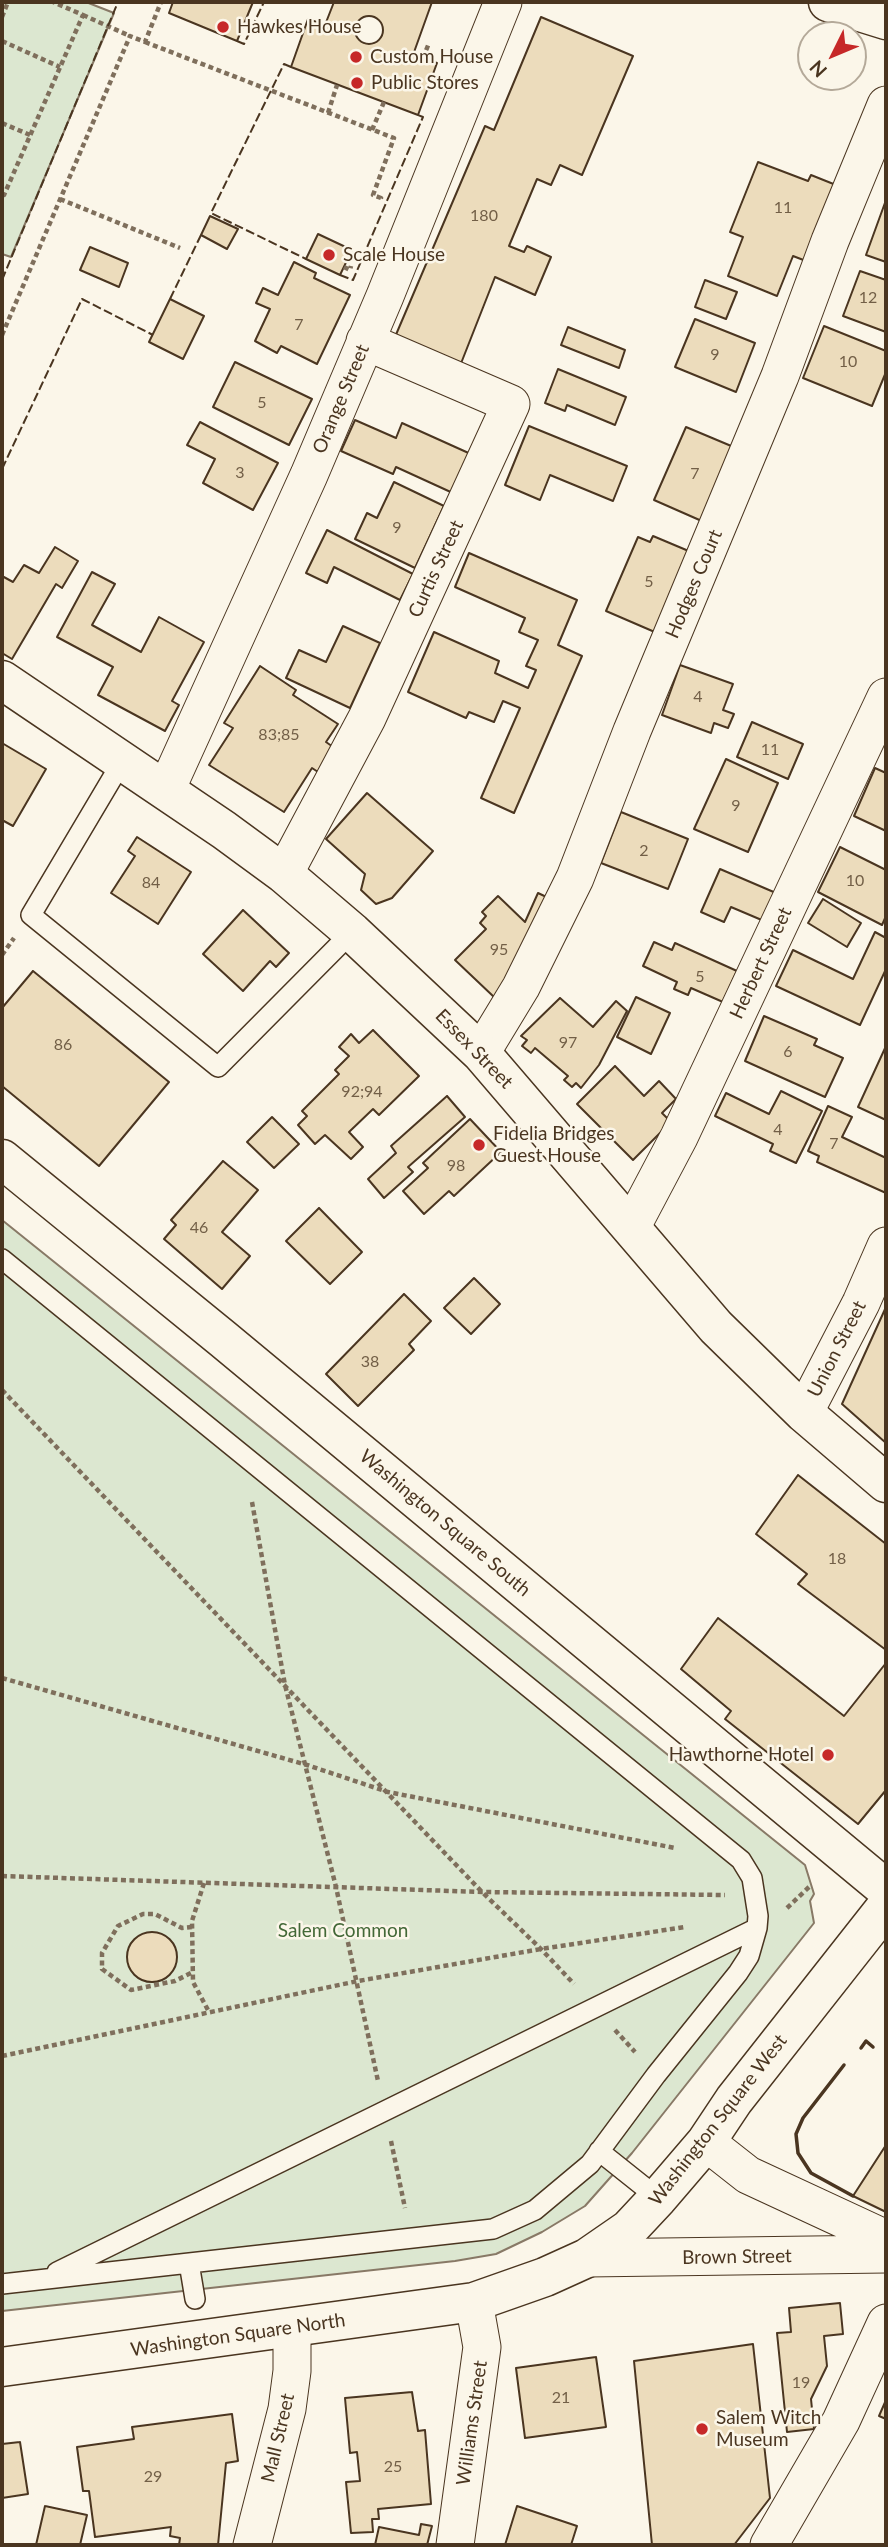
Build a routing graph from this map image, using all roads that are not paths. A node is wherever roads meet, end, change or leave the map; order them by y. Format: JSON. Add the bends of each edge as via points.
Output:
{"nodes":[{"id":1,"x":503,"y":2,"type":"edge"},
{"id":2,"x":828,"y":2,"type":"edge"},
{"id":3,"x":886,"y":20,"type":"edge"},
{"id":4,"x":886,"y":105,"type":"edge"},
{"id":5,"x":365,"y":341,"type":"junction"},
{"id":6,"x":2,"y":680,"type":"edge"},
{"id":7,"x":886,"y":696,"type":"edge"},
{"id":8,"x":123,"y":760,"type":"junction"},
{"id":9,"x":166,"y":790,"type":"junction"},
{"id":10,"x":285,"y":874,"type":"junction"},
{"id":11,"x":352,"y":932,"type":"junction"},
{"id":12,"x":481,"y":1053,"type":"junction"},
{"id":13,"x":2,"y":1159,"type":"edge"},
{"id":14,"x":632,"y":1226,"type":"junction"},
{"id":15,"x":886,"y":1246,"type":"edge"},
{"id":16,"x":2,"y":1259,"type":"edge"},
{"id":17,"x":804,"y":1413,"type":"junction"},
{"id":18,"x":886,"y":1483,"type":"edge"},
{"id":19,"x":886,"y":1889,"type":"edge"},
{"id":20,"x":886,"y":1907,"type":"edge"},
{"id":21,"x":757,"y":1928,"type":"junction"},
{"id":22,"x":706,"y":2142,"type":"junction"},
{"id":23,"x":599,"y":2151,"type":"junction"},
{"id":24,"x":658,"y":2198,"type":"junction"},
{"id":25,"x":886,"y":2239,"type":"edge"},
{"id":26,"x":886,"y":2254,"type":"edge"},
{"id":27,"x":587,"y":2258,"type":"junction"},
{"id":28,"x":189,"y":2263,"type":"junction"},
{"id":29,"x":44,"y":2279,"type":"junction"},
{"id":30,"x":2,"y":2284,"type":"edge"},
{"id":31,"x":195,"y":2299,"type":"dead end"},
{"id":32,"x":474,"y":2302,"type":"junction"},
{"id":33,"x":886,"y":2323,"type":"edge"},
{"id":34,"x":292,"y":2328,"type":"junction"},
{"id":35,"x":2,"y":2367,"type":"edge"},
{"id":36,"x":252,"y":2545,"type":"edge"},
{"id":37,"x":455,"y":2545,"type":"edge"},
{"id":38,"x":769,"y":2545,"type":"edge"}],
"edges":[{"from":1,"to":5,"type":"street","name":"Orange Street"},
{"from":2,"to":3,"type":"street"},
{"from":4,"to":12,"type":"street","name":"Hodges Court","via":[[575,878],[521,987]]},
{"from":5,"to":9,"type":"street","name":"Orange Street"},
{"from":5,"to":10,"type":"street","name":"Curtis Street","via":[[511,404],[367,718]]},
{"from":6,"to":8,"type":"street","name":"Essex Street"},
{"from":7,"to":14,"type":"street","name":"Herbert Street","via":[[680,1137]]},
{"from":8,"to":9,"type":"street","name":"Essex Street"},
{"from":8,"to":11,"type":"lane","via":[[31,915],[218,1066]]},
{"from":9,"to":10,"type":"street","name":"Essex Street"},
{"from":10,"to":11,"type":"street","name":"Essex Street"},
{"from":11,"to":12,"type":"street","name":"Essex Street"},
{"from":12,"to":14,"type":"street","name":"Essex Street"},
{"from":13,"to":19,"type":"street","name":"Washington Square South"},
{"from":14,"to":17,"type":"street","name":"Essex Street","via":[[716,1327]]},
{"from":15,"to":17,"type":"street","name":"Union Street"},
{"from":16,"to":21,"type":"lane","via":[[741,1860],[752,1878]]},
{"from":17,"to":18,"type":"street","name":"Essex Street"},
{"from":20,"to":22,"type":"street","name":"Washington Square West"},
{"from":21,"to":23,"type":"lane","via":[[749,1956],[738,1973]]},
{"from":21,"to":29,"type":"lane"},
{"from":22,"to":24,"type":"street","name":"Washington Square West"},
{"from":22,"to":25,"type":"street","via":[[748,2175]]},
{"from":23,"to":24,"type":"lane"},
{"from":23,"to":28,"type":"lane","via":[[535,2210],[494,2229]]},
{"from":24,"to":27,"type":"street","name":"Washington Square West","via":[[629,2229]]},
{"from":26,"to":27,"type":"street","name":"Brown Street"},
{"from":27,"to":32,"type":"street","name":"Washington Square West"},
{"from":28,"to":29,"type":"lane"},
{"from":28,"to":31,"type":"lane"},
{"from":29,"to":30,"type":"lane"},
{"from":32,"to":34,"type":"street","name":"Washington Square North"},
{"from":32,"to":37,"type":"street","name":"Williams Street","via":[[482,2347]]},
{"from":33,"to":38,"type":"street","via":[[841,2421]]},
{"from":34,"to":35,"type":"street","name":"Washington Square North"},
{"from":34,"to":36,"type":"street","name":"Mall Street","via":[[287,2409]]}]}
